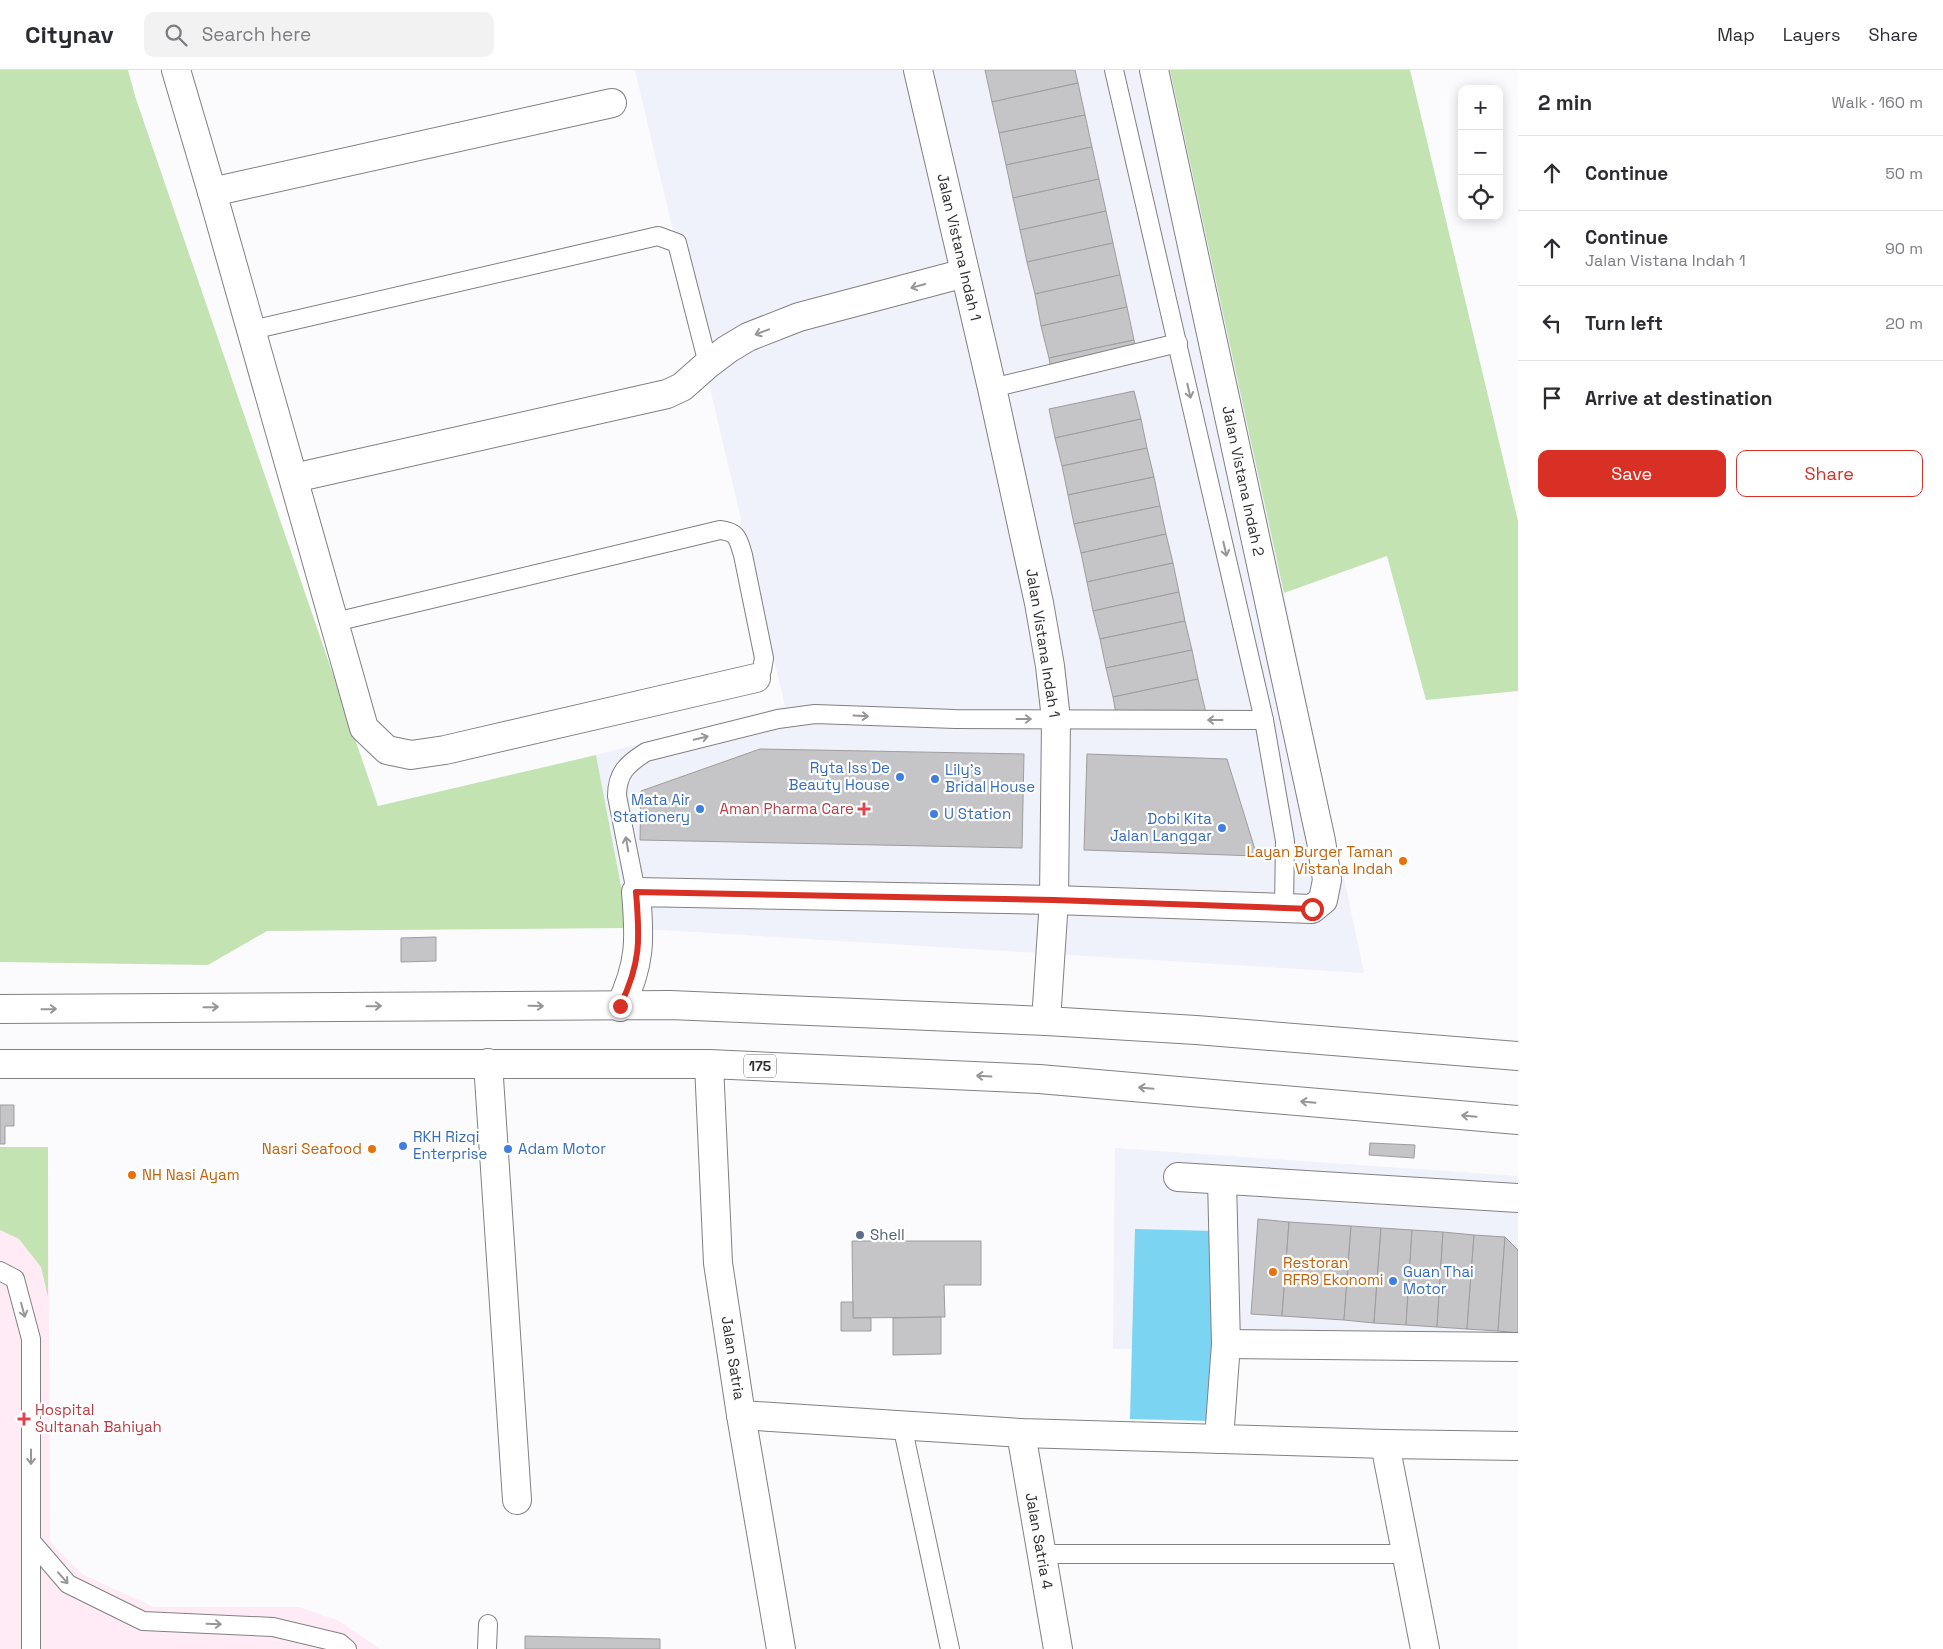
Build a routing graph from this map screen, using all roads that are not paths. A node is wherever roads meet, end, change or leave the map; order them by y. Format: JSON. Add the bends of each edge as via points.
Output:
{"nodes":[{"id":1,"x":176,"y":70,"type":"edge"},
{"id":2,"x":918,"y":70,"type":"edge"},
{"id":3,"x":1114,"y":70,"type":"edge"},
{"id":4,"x":1154,"y":70,"type":"edge"},
{"id":5,"x":612,"y":103,"type":"dead end"},
{"id":6,"x":212,"y":192,"type":"junction"},
{"id":7,"x":965,"y":273,"type":"junction"},
{"id":8,"x":252,"y":330,"type":"junction"},
{"id":9,"x":1178,"y":343,"type":"junction"},
{"id":10,"x":718,"y":357,"type":"junction"},
{"id":11,"x":992,"y":388,"type":"junction"},
{"id":12,"x":294,"y":478,"type":"junction"},
{"id":13,"x":335,"y":622,"type":"junction"},
{"id":14,"x":756,"y":678,"type":"joint"},
{"id":15,"x":1056,"y":719,"type":"junction"},
{"id":16,"x":1264,"y":720,"type":"junction"},
{"id":17,"x":636,"y":892,"type":"junction"},
{"id":18,"x":1054,"y":900,"type":"junction"},
{"id":19,"x":1284,"y":907,"type":"junction"},
{"id":20,"x":620,"y":1006,"type":"junction"},
{"id":21,"x":0,"y":1009,"type":"edge"},
{"id":22,"x":1046,"y":1021,"type":"junction"},
{"id":23,"x":1518,"y":1056,"type":"edge"},
{"id":24,"x":488,"y":1063,"type":"junction"},
{"id":25,"x":0,"y":1064,"type":"edge"},
{"id":26,"x":709,"y":1064,"type":"junction"},
{"id":27,"x":1518,"y":1120,"type":"edge"},
{"id":28,"x":1178,"y":1177,"type":"dead end"},
{"id":29,"x":1222,"y":1180,"type":"junction"},
{"id":30,"x":1518,"y":1198,"type":"edge"},
{"id":31,"x":0,"y":1271,"type":"edge"},
{"id":32,"x":1226,"y":1344,"type":"junction"},
{"id":33,"x":1518,"y":1348,"type":"edge"},
{"id":34,"x":741,"y":1414,"type":"junction"},
{"id":35,"x":902,"y":1425,"type":"junction"},
{"id":36,"x":1021,"y":1433,"type":"junction"},
{"id":37,"x":1219,"y":1439,"type":"junction"},
{"id":38,"x":1385,"y":1444,"type":"junction"},
{"id":39,"x":1518,"y":1448,"type":"edge"},
{"id":40,"x":517,"y":1500,"type":"dead end"},
{"id":41,"x":31,"y":1541,"type":"junction"},
{"id":42,"x":1040,"y":1554,"type":"junction"},
{"id":43,"x":1408,"y":1554,"type":"junction"},
{"id":44,"x":488,"y":1624,"type":"dead end"},
{"id":45,"x":31,"y":1649,"type":"edge"},
{"id":46,"x":347,"y":1649,"type":"edge"},
{"id":47,"x":487,"y":1649,"type":"edge"},
{"id":48,"x":782,"y":1649,"type":"edge"},
{"id":49,"x":950,"y":1649,"type":"edge"},
{"id":50,"x":1058,"y":1649,"type":"edge"},
{"id":51,"x":1425,"y":1649,"type":"edge"}],
"edges":[{"from":1,"to":6,"type":"main road"},
{"from":2,"to":7,"type":"main road","name":"Jalan Vistana Indah 1"},
{"from":3,"to":9,"type":"lane"},
{"from":4,"to":19,"type":"main road","name":"Jalan Vistana Indah 2","via":[[1321,841],[1327,880],[1323,900],[1312,909]]},
{"from":5,"to":6,"type":"main road"},
{"from":6,"to":8,"type":"main road"},
{"from":7,"to":10,"type":"main road","one_way":true,"via":[[799,317],[748,337]]},
{"from":7,"to":11,"type":"main road","name":"Jalan Vistana Indah 1"},
{"from":8,"to":10,"type":"lane","via":[[658,236],[677,242]]},
{"from":8,"to":12,"type":"main road"},
{"from":9,"to":11,"type":"lane"},
{"from":9,"to":16,"type":"lane","one_way":true},
{"from":10,"to":12,"type":"main road","via":[[682,387],[666,394]]},
{"from":11,"to":15,"type":"main road","name":"Jalan Vistana Indah 1","via":[[1039,603]]},
{"from":12,"to":13,"type":"main road"},
{"from":13,"to":14,"type":"main road","via":[[364,728],[387,750],[411,755],[445,750]]},
{"from":13,"to":14,"type":"lane","via":[[720,530],[730,531],[738,538],[743,555],[764,658],[762,670]]},
{"from":16,"to":15,"type":"lane","one_way":true},
{"from":17,"to":15,"type":"lane","one_way":true,"via":[[617,782],[629,763],[646,752],[778,719],[815,714]]},
{"from":15,"to":18,"type":"main road","name":"Jalan Vistana Indah 1"},
{"from":16,"to":19,"type":"lane","via":[[1285,841]]},
{"from":17,"to":18,"type":"main road"},
{"from":17,"to":20,"type":"main road","via":[[640,933],[636,966]]},
{"from":18,"to":19,"type":"main road"},
{"from":18,"to":22,"type":"main road","name":"Jalan Vistana Indah 1"},
{"from":21,"to":20,"type":"main road","one_way":true},
{"from":20,"to":22,"type":"main road","via":[[679,1005]]},
{"from":22,"to":23,"type":"main road"},
{"from":24,"to":25,"type":"main road","number":"175"},
{"from":24,"to":26,"type":"main road","number":"175"},
{"from":24,"to":40,"type":"main road"},
{"from":27,"to":26,"type":"main road","number":"175","one_way":true,"via":[[1039,1079]]},
{"from":26,"to":34,"type":"main road","name":"Jalan Satria","via":[[718,1263]]},
{"from":28,"to":29,"type":"main road"},
{"from":29,"to":30,"type":"main road"},
{"from":29,"to":32,"type":"main road"},
{"from":31,"to":41,"type":"lane","one_way":true,"via":[[15,1279],[31,1339]]},
{"from":32,"to":33,"type":"main road"},
{"from":32,"to":37,"type":"main road"},
{"from":34,"to":35,"type":"main road"},
{"from":34,"to":48,"type":"main road","name":"Jalan Satria"},
{"from":35,"to":36,"type":"main road"},
{"from":35,"to":49,"type":"lane"},
{"from":36,"to":37,"type":"main road"},
{"from":36,"to":42,"type":"main road","name":"Jalan Satria 4"},
{"from":37,"to":38,"type":"main road"},
{"from":38,"to":39,"type":"main road"},
{"from":38,"to":43,"type":"main road"},
{"from":41,"to":45,"type":"lane"},
{"from":41,"to":46,"type":"lane","one_way":true,"via":[[68,1584],[142,1622],[273,1627],[340,1643]]},
{"from":42,"to":43,"type":"lane"},
{"from":42,"to":50,"type":"main road","name":"Jalan Satria 4"},
{"from":43,"to":51,"type":"main road"},
{"from":44,"to":47,"type":"lane"}]}
